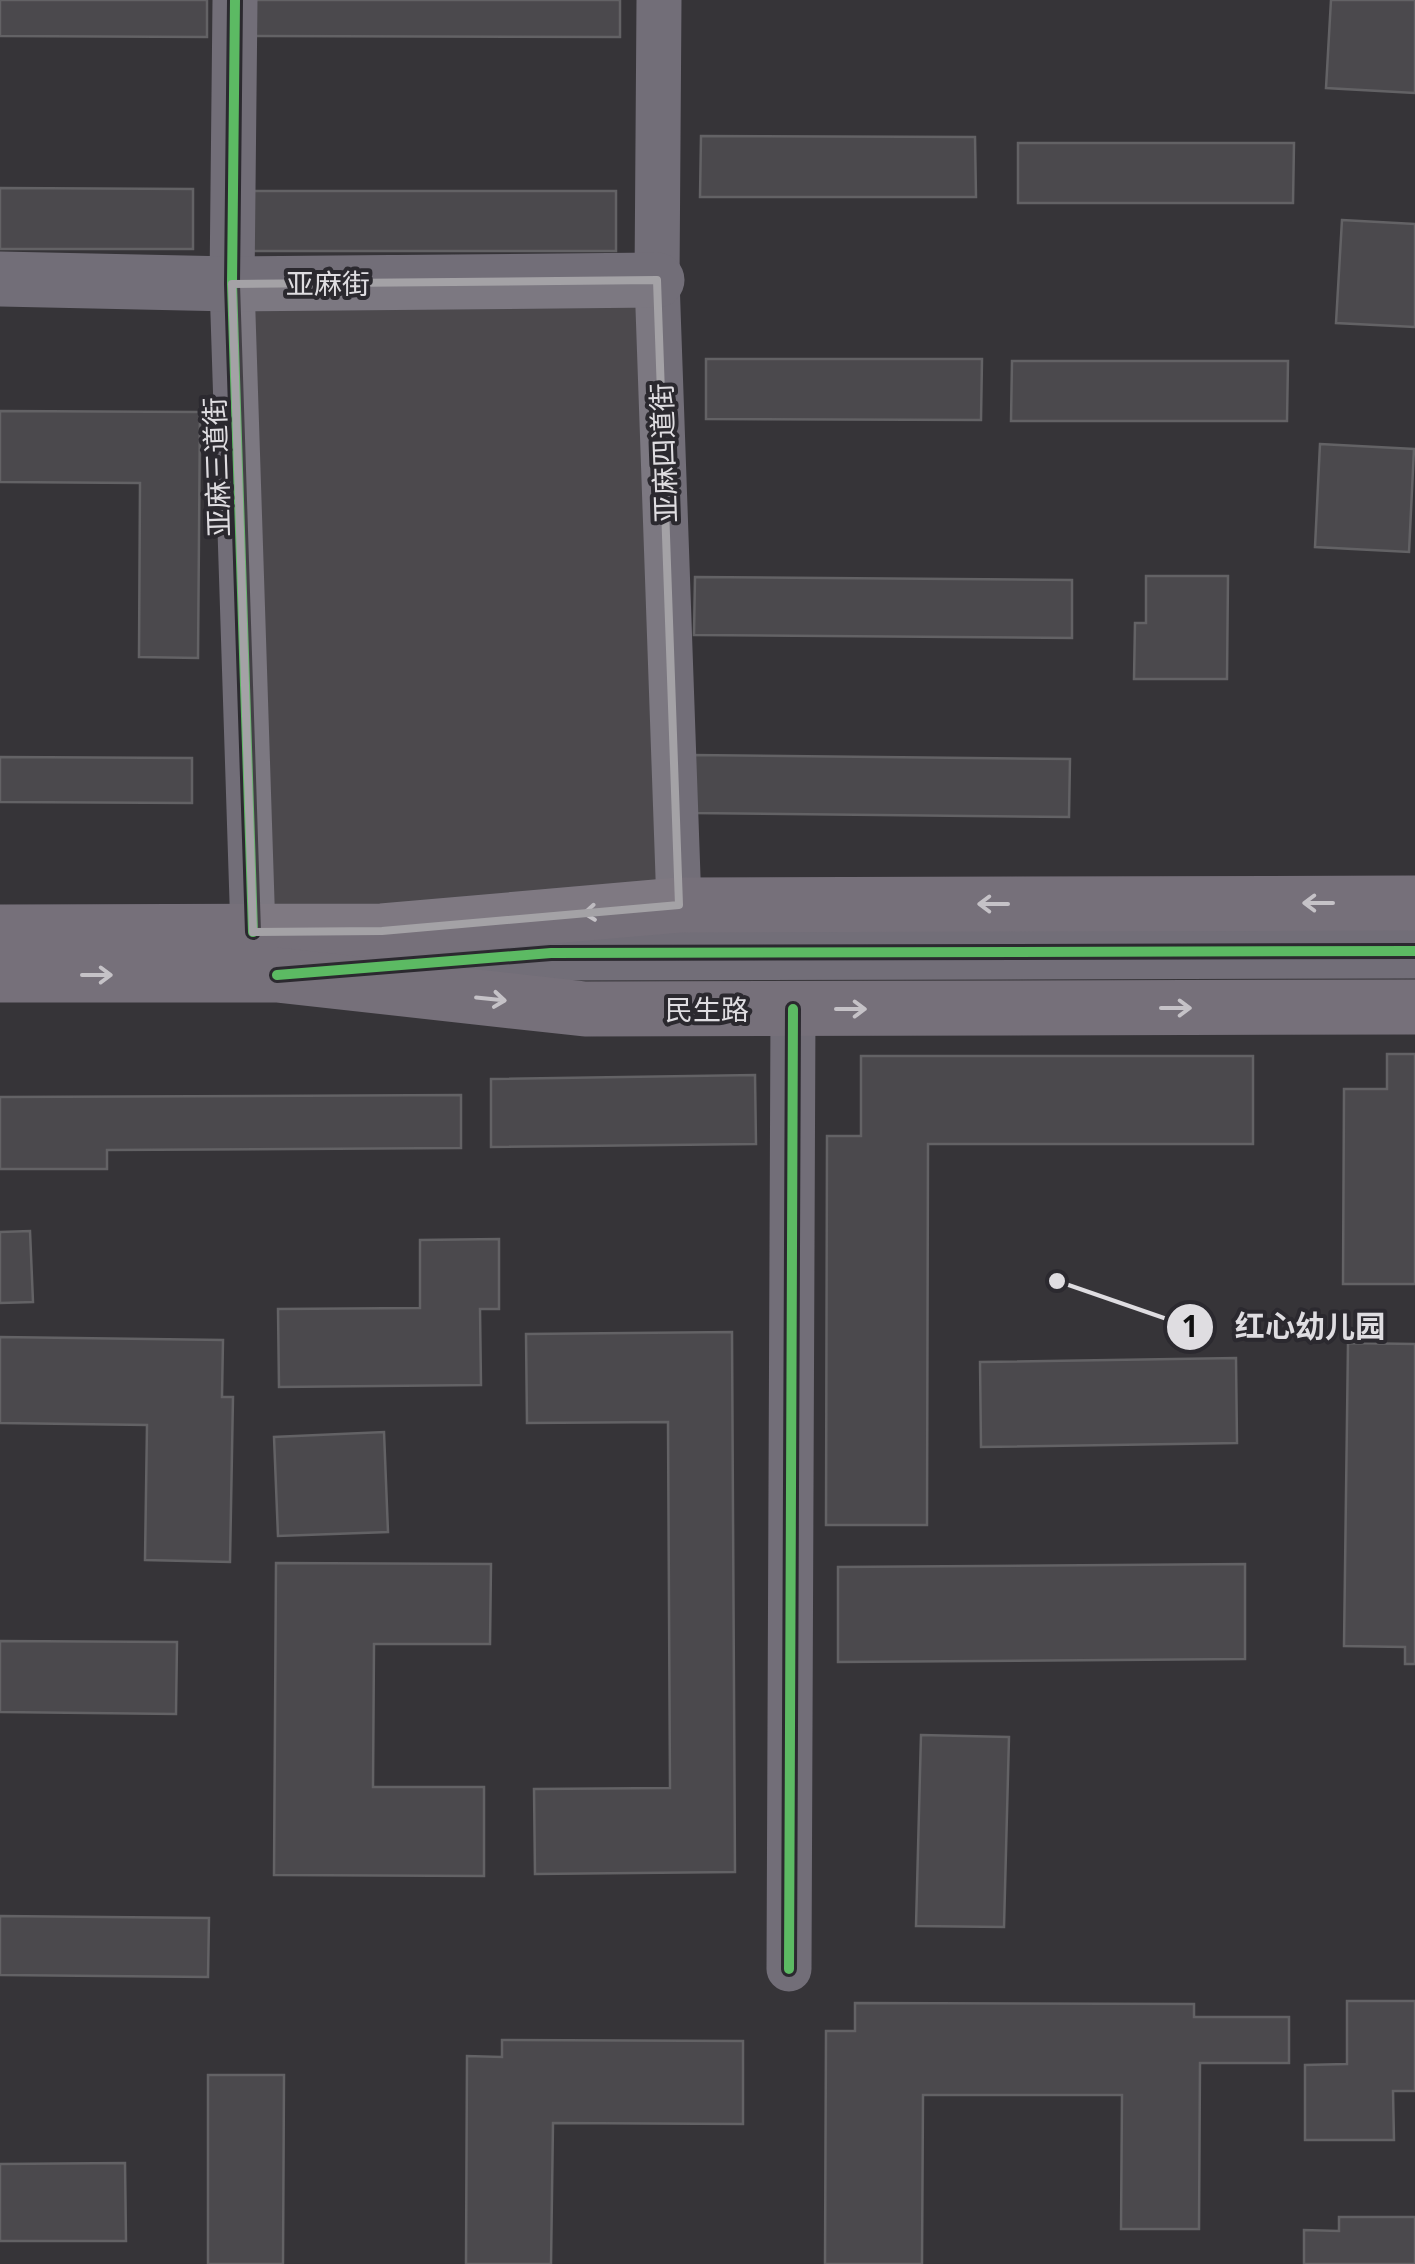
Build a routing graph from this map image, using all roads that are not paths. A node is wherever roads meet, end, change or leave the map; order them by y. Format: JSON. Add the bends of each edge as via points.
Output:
{"nodes":[{"id":1,"x":236,"y":0,"type":"edge"},
{"id":2,"x":659,"y":0,"type":"edge"},
{"id":3,"x":0,"y":279,"type":"edge"},
{"id":4,"x":656,"y":280,"type":"junction"},
{"id":5,"x":232,"y":284,"type":"junction"},
{"id":6,"x":1415,"y":903,"type":"edge"},
{"id":7,"x":679,"y":905,"type":"junction"},
{"id":8,"x":0,"y":932,"type":"edge"},
{"id":9,"x":1415,"y":951,"type":"edge"},
{"id":10,"x":265,"y":954,"type":"junction"},
{"id":11,"x":0,"y":975,"type":"edge"},
{"id":12,"x":1415,"y":1007,"type":"edge"},
{"id":13,"x":793,"y":1009,"type":"junction"},
{"id":14,"x":788,"y":1969,"type":"dead end"}],
"edges":[{"from":1,"to":5,"type":"street","name":"亚麻三道街"},
{"from":2,"to":4,"type":"street","name":"亚麻四道街"},
{"from":3,"to":5,"type":"street","name":"亚麻街"},
{"from":4,"to":5,"type":"street","name":"亚麻街"},
{"from":4,"to":7,"type":"street","name":"亚麻四道街"},
{"from":5,"to":10,"type":"street","name":"亚麻三道街"},
{"from":6,"to":7,"type":"main road","name":"民生路","one_way":true},
{"from":7,"to":10,"type":"main road","name":"民生路","one_way":true,"via":[[382,932]]},
{"from":8,"to":10,"type":"main road","name":"民生路"},
{"from":9,"to":10,"type":"street"},
{"from":11,"to":10,"type":"main road","name":"民生路","one_way":true},
{"from":10,"to":13,"type":"main road","name":"民生路","one_way":true,"via":[[585,1009]]},
{"from":13,"to":12,"type":"main road","name":"民生路","one_way":true},
{"from":13,"to":14,"type":"street"}]}
